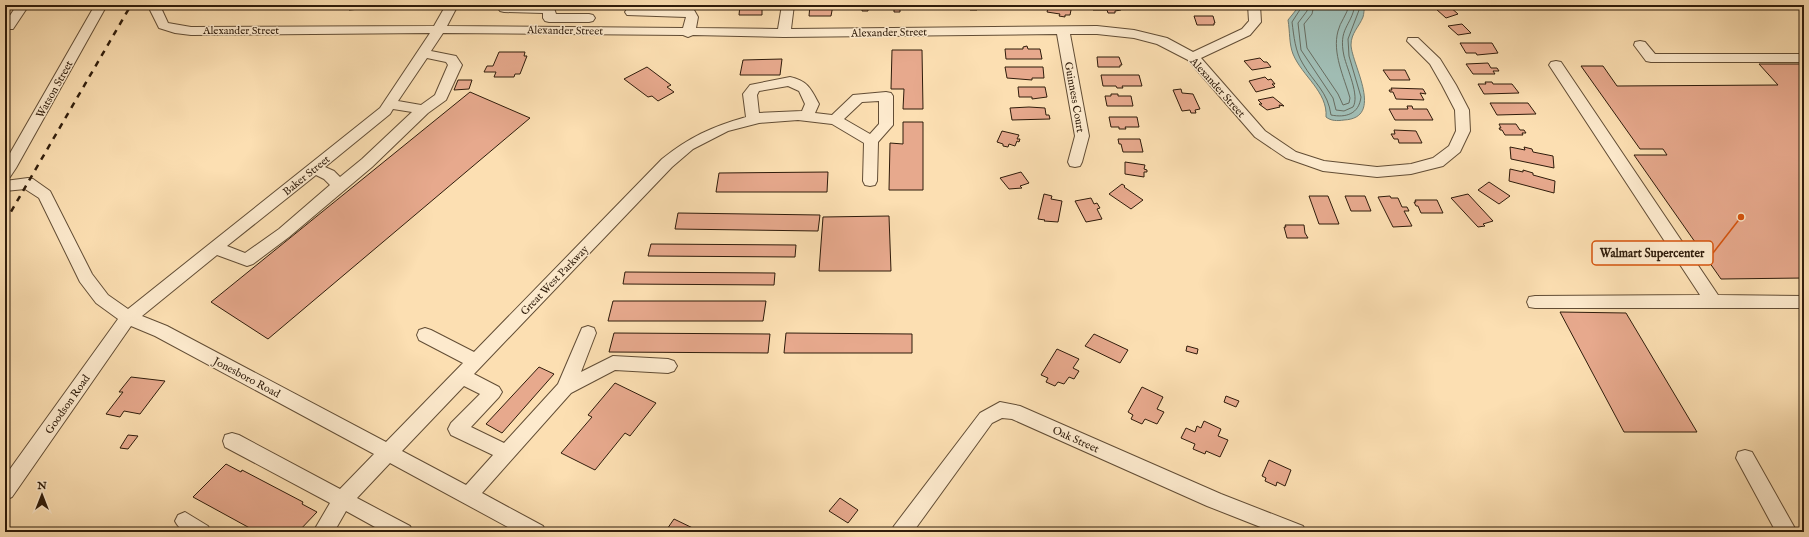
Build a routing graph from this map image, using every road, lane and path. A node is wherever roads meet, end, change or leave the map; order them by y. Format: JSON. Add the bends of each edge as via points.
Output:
{"nodes":[{"id":1,"x":23,"y":5,"type":"edge"},
{"id":2,"x":101,"y":5,"type":"edge"},
{"id":3,"x":157,"y":5,"type":"edge"},
{"id":4,"x":452,"y":5,"type":"edge"},
{"id":5,"x":593,"y":5,"type":"edge"},
{"id":6,"x":788,"y":5,"type":"edge"},
{"id":7,"x":1254,"y":5,"type":"edge"},
{"id":8,"x":504,"y":8,"type":"dead end"},
{"id":9,"x":631,"y":12,"type":"dead end"},
{"id":10,"x":547,"y":24,"type":"junction"},
{"id":11,"x":587,"y":24,"type":"junction"},
{"id":12,"x":9,"y":26,"type":"dead end"},
{"id":13,"x":439,"y":29,"type":"junction"},
{"id":14,"x":1063,"y":31,"type":"junction"},
{"id":15,"x":688,"y":33,"type":"junction"},
{"id":16,"x":784,"y":34,"type":"junction"},
{"id":17,"x":1413,"y":40,"type":"dead end"},
{"id":18,"x":1640,"y":45,"type":"dead end"},
{"id":19,"x":424,"y":53,"type":"junction"},
{"id":20,"x":1193,"y":57,"type":"junction"},
{"id":21,"x":1804,"y":58,"type":"edge"},
{"id":22,"x":1556,"y":65,"type":"dead end"},
{"id":23,"x":390,"y":104,"type":"junction"},
{"id":24,"x":423,"y":110,"type":"junction"},
{"id":25,"x":807,"y":116,"type":"junction"},
{"id":26,"x":753,"y":120,"type":"junction"},
{"id":27,"x":835,"y":120,"type":"junction"},
{"id":28,"x":871,"y":141,"type":"junction"},
{"id":29,"x":1075,"y":162,"type":"dead end"},
{"id":30,"x":315,"y":168,"type":"junction"},
{"id":31,"x":5,"y":173,"type":"edge"},
{"id":32,"x":870,"y":181,"type":"dead end"},
{"id":33,"x":5,"y":186,"type":"edge"},
{"id":34,"x":339,"y":186,"type":"junction"},
{"id":35,"x":215,"y":248,"type":"junction"},
{"id":36,"x":1534,"y":302,"type":"dead end"},
{"id":37,"x":1713,"y":302,"type":"junction"},
{"id":38,"x":1804,"y":302,"type":"edge"},
{"id":39,"x":128,"y":318,"type":"junction"},
{"id":40,"x":588,"y":333,"type":"dead end"},
{"id":41,"x":425,"y":335,"type":"dead end"},
{"id":42,"x":476,"y":361,"type":"junction"},
{"id":43,"x":668,"y":366,"type":"dead end"},
{"id":44,"x":461,"y":376,"type":"junction"},
{"id":45,"x":565,"y":388,"type":"junction"},
{"id":46,"x":232,"y":441,"type":"dead end"},
{"id":47,"x":387,"y":452,"type":"junction"},
{"id":48,"x":506,"y":453,"type":"junction"},
{"id":49,"x":1745,"y":458,"type":"dead end"},
{"id":50,"x":5,"y":491,"type":"edge"},
{"id":51,"x":468,"y":496,"type":"junction"},
{"id":52,"x":342,"y":500,"type":"junction"},
{"id":53,"x":185,"y":521,"type":"dead end"},
{"id":54,"x":201,"y":532,"type":"edge"},
{"id":55,"x":323,"y":532,"type":"edge"},
{"id":56,"x":403,"y":532,"type":"edge"},
{"id":57,"x":536,"y":532,"type":"edge"},
{"id":58,"x":901,"y":532,"type":"edge"},
{"id":59,"x":1296,"y":532,"type":"edge"},
{"id":60,"x":1787,"y":532,"type":"edge"}],
"edges":[{"from":1,"to":12,"type":"street"},
{"from":2,"to":31,"type":"street","name":"Watson Street"},
{"from":3,"to":13,"type":"street","name":"Alexander Street","via":[[156,10],[163,24],[191,31]]},
{"from":4,"to":13,"type":"street","name":"Baker Street"},
{"from":5,"to":11,"type":"street"},
{"from":6,"to":16,"type":"street"},
{"from":7,"to":20,"type":"street","via":[[1255,22],[1246,32]]},
{"from":8,"to":10,"type":"street","via":[[545,9],[550,11]]},
{"from":9,"to":15,"type":"street","via":[[690,13],[692,17]]},
{"from":10,"to":11,"type":"street","name":"Alexander Street"},
{"from":10,"to":13,"type":"street","name":"Alexander Street"},
{"from":11,"to":15,"type":"street","name":"Alexander Street"},
{"from":13,"to":19,"type":"street","name":"Baker Street"},
{"from":14,"to":16,"type":"street","name":"Alexander Street"},
{"from":14,"to":20,"type":"street","name":"Alexander Street","via":[[1097,30],[1134,34],[1162,41]]},
{"from":14,"to":29,"type":"street","name":"Guinness Court","via":[[1082,136]]},
{"from":15,"to":16,"type":"street","name":"Alexander Street"},
{"from":17,"to":20,"type":"street","name":"Alexander Street","via":[[1435,62],[1449,85],[1462,110],[1463,131],[1455,149],[1438,162],[1411,169],[1377,172],[1323,166],[1291,155],[1260,134]]},
{"from":18,"to":21,"type":"street","via":[[1653,61]]},
{"from":19,"to":23,"type":"street","name":"Baker Street"},
{"from":19,"to":24,"type":"street","via":[[451,59],[455,65],[441,97]]},
{"from":22,"to":37,"type":"street"},
{"from":23,"to":24,"type":"street"},
{"from":23,"to":30,"type":"street","name":"Baker Street","via":[[385,111]]},
{"from":24,"to":34,"type":"street"},
{"from":25,"to":26,"type":"street","name":"Great West Parkway"},
{"from":25,"to":26,"type":"street","via":[[812,104],[804,88],[790,81],[755,88],[750,94]]},
{"from":25,"to":27,"type":"street","name":"Great West Parkway"},
{"from":26,"to":42,"type":"street","name":"Great West Parkway","via":[[723,128],[688,146],[667,163]]},
{"from":27,"to":28,"type":"street"},
{"from":27,"to":28,"type":"street","via":[[858,98],[886,96],[886,125]]},
{"from":28,"to":32,"type":"street"},
{"from":30,"to":34,"type":"street","via":[[329,175]]},
{"from":30,"to":35,"type":"street","name":"Baker Street"},
{"from":33,"to":39,"type":"street","name":"Jonesboro Road","via":[[28,183],[45,195],[86,278],[102,299]]},
{"from":34,"to":35,"type":"street","via":[[284,233],[247,260]]},
{"from":35,"to":39,"type":"street","name":"Baker Street"},
{"from":36,"to":37,"type":"street"},
{"from":37,"to":38,"type":"street"},
{"from":39,"to":47,"type":"street","name":"Jonesboro Road","via":[[161,331]]},
{"from":39,"to":50,"type":"street","name":"Goodson Road"},
{"from":40,"to":45,"type":"street"},
{"from":41,"to":42,"type":"street"},
{"from":42,"to":44,"type":"street","name":"Great West Parkway"},
{"from":43,"to":45,"type":"street","via":[[613,363]]},
{"from":44,"to":47,"type":"street","name":"Great West Parkway"},
{"from":44,"to":48,"type":"street","via":[[494,392],[457,429]]},
{"from":45,"to":48,"type":"street"},
{"from":46,"to":52,"type":"street"},
{"from":47,"to":51,"type":"street","name":"Jonesboro Road"},
{"from":47,"to":52,"type":"street","name":"Great West Parkway"},
{"from":48,"to":51,"type":"street"},
{"from":49,"to":60,"type":"street"},
{"from":51,"to":57,"type":"street","name":"Jonesboro Road"},
{"from":52,"to":55,"type":"street","name":"Great West Parkway"},
{"from":52,"to":56,"type":"street"},
{"from":53,"to":54,"type":"street"},
{"from":58,"to":59,"type":"street","name":"Oak Street","via":[[986,418],[1000,410],[1014,411],[1214,500]]}]}
